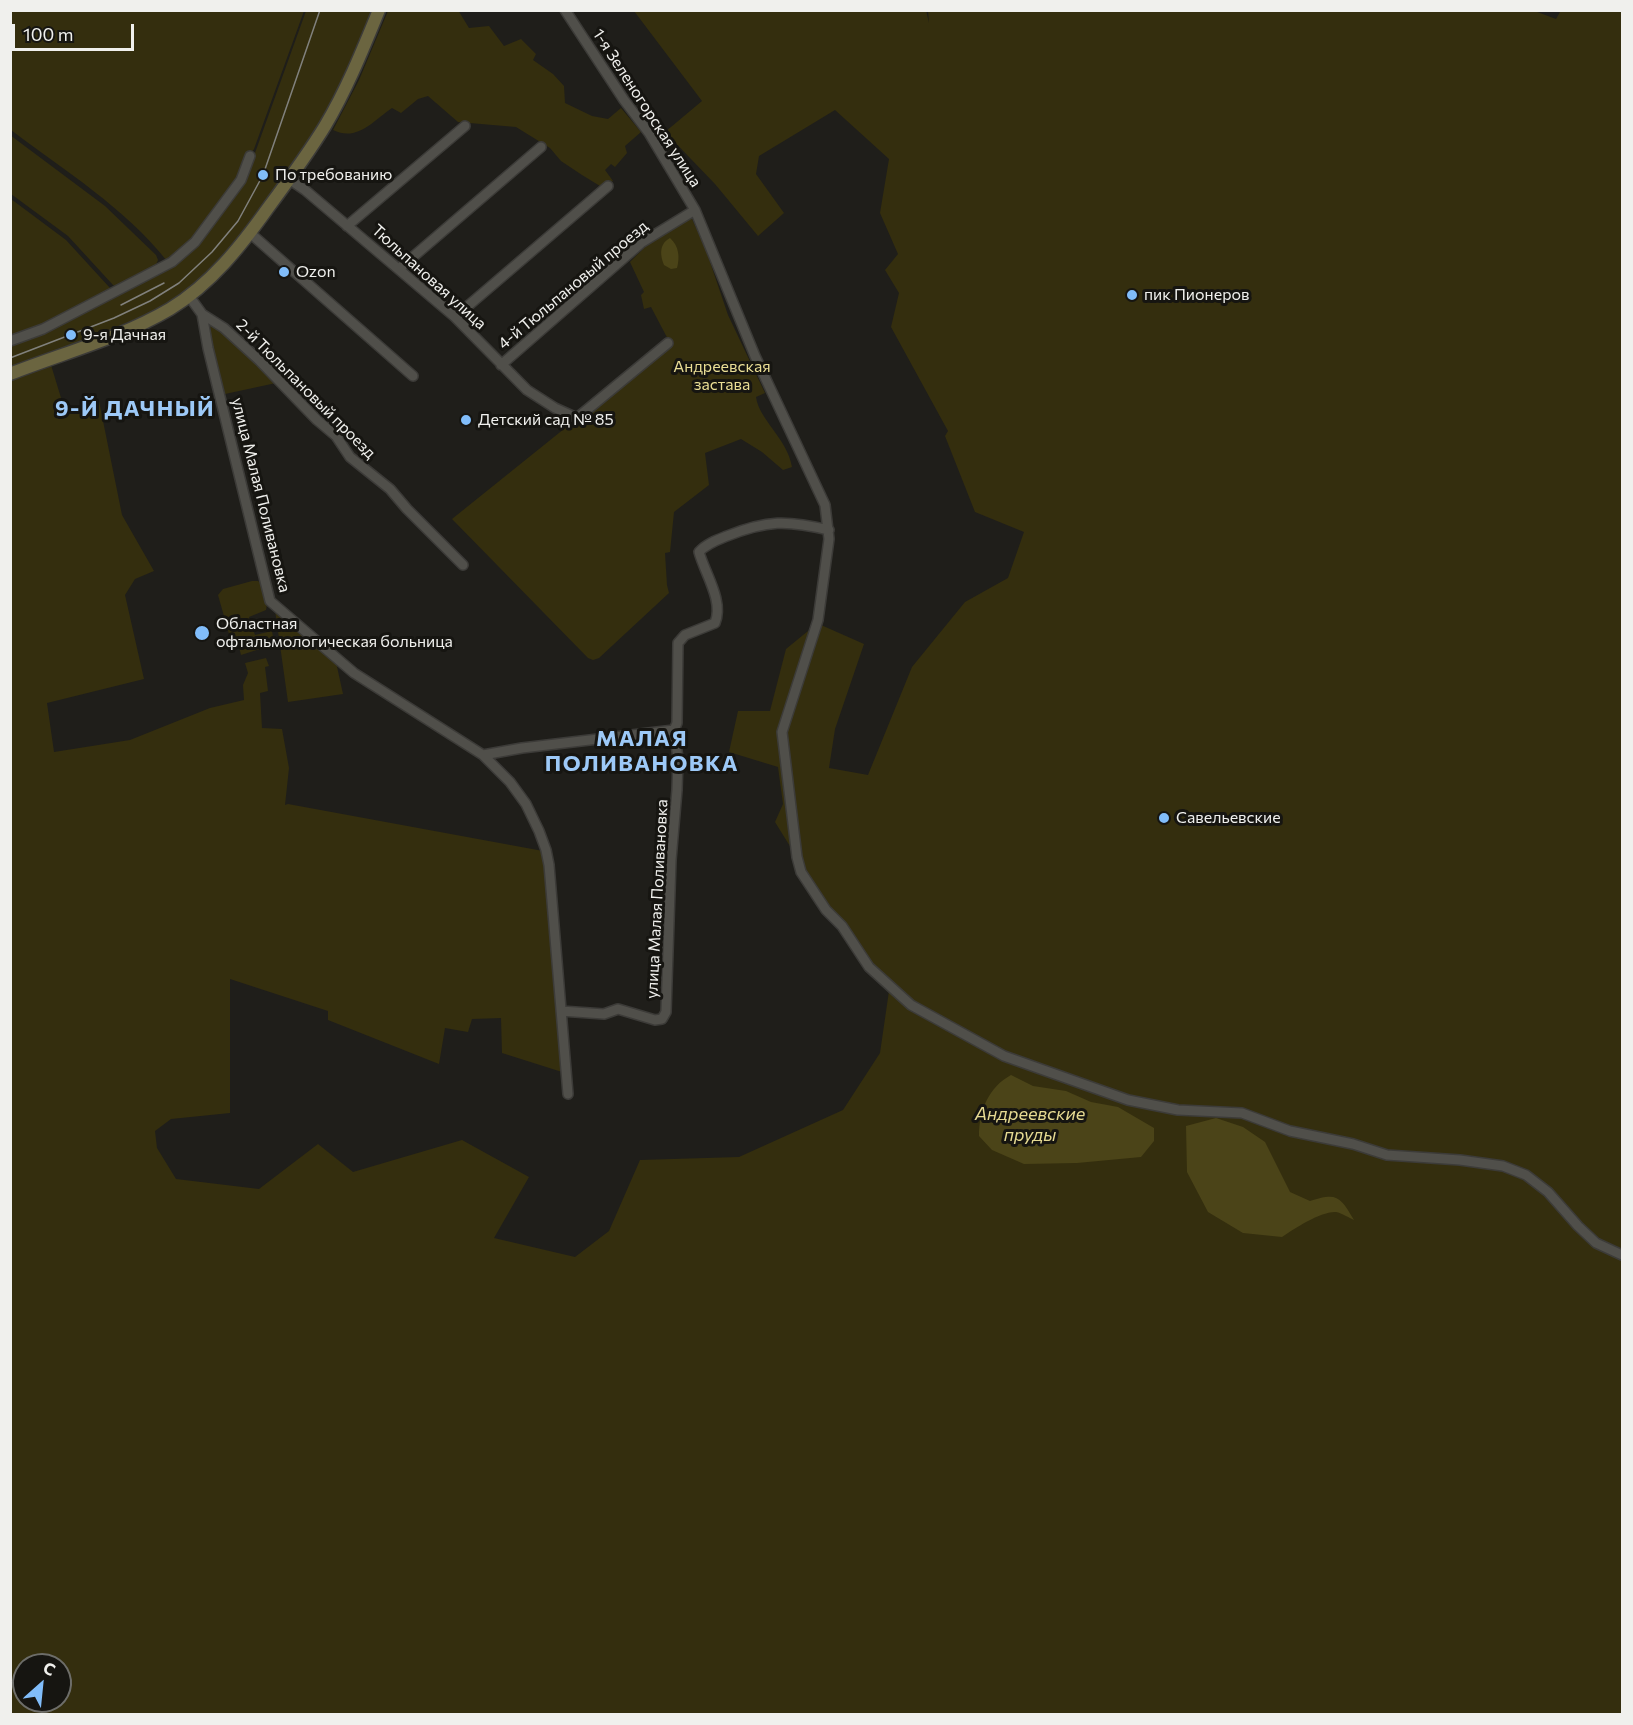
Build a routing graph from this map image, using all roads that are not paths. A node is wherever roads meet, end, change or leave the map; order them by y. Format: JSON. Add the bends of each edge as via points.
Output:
{"nodes":[{"id":1,"x":379,"y":10,"type":"edge"},
{"id":2,"x":565,"y":10,"type":"edge"},
{"id":3,"x":465,"y":126,"type":"dead end"},
{"id":4,"x":541,"y":147,"type":"dead end"},
{"id":5,"x":250,"y":156,"type":"dead end"},
{"id":6,"x":289,"y":179,"type":"junction"},
{"id":7,"x":608,"y":186,"type":"dead end"},
{"id":8,"x":695,"y":210,"type":"junction"},
{"id":9,"x":347,"y":226,"type":"junction"},
{"id":10,"x":250,"y":233,"type":"junction"},
{"id":11,"x":400,"y":268,"type":"junction"},
{"id":12,"x":189,"y":296,"type":"junction"},
{"id":13,"x":202,"y":314,"type":"junction"},
{"id":14,"x":455,"y":317,"type":"junction"},
{"id":15,"x":10,"y":341,"type":"edge"},
{"id":16,"x":668,"y":343,"type":"dead end"},
{"id":17,"x":501,"y":365,"type":"junction"},
{"id":18,"x":10,"y":374,"type":"edge"},
{"id":19,"x":413,"y":376,"type":"dead end"},
{"id":20,"x":829,"y":530,"type":"junction"},
{"id":21,"x":463,"y":565,"type":"dead end"},
{"id":22,"x":674,"y":730,"type":"junction"},
{"id":23,"x":483,"y":754,"type":"junction"},
{"id":24,"x":561,"y":1011,"type":"junction"},
{"id":25,"x":568,"y":1094,"type":"dead end"},
{"id":26,"x":1623,"y":1255,"type":"edge"}],
"edges":[{"from":1,"to":6,"type":"main road","via":[[325,126]]},
{"from":2,"to":8,"type":"street","name":"1-я Зеленогорская улица","via":[[649,133]]},
{"from":3,"to":9,"type":"street"},
{"from":4,"to":11,"type":"street"},
{"from":5,"to":15,"type":"street","via":[[242,180],[195,242],[172,262],[43,329]]},
{"from":6,"to":9,"type":"street","name":"Тюльпановая улица"},
{"from":6,"to":10,"type":"main road"},
{"from":7,"to":14,"type":"street"},
{"from":8,"to":17,"type":"street","name":"4-й Тюльпановый проезд","via":[[641,243]]},
{"from":8,"to":20,"type":"street","name":"1-я Зеленогорская улица","via":[[755,356],[825,505]]},
{"from":9,"to":11,"type":"street","name":"Тюльпановая улица"},
{"from":10,"to":12,"type":"main road","via":[[223,267]]},
{"from":10,"to":19,"type":"street"},
{"from":11,"to":14,"type":"street","name":"Тюльпановая улица"},
{"from":12,"to":13,"type":"street","name":"улица Малая Поливановка"},
{"from":12,"to":18,"type":"main road","via":[[171,309],[118,333]]},
{"from":13,"to":21,"type":"street","name":"2-й Тюльпановый проезд","via":[[224,328],[260,362],[336,436],[350,457],[390,489]]},
{"from":13,"to":23,"type":"street","name":"улица Малая Поливановка","via":[[270,601],[354,672]]},
{"from":14,"to":17,"type":"street","name":"Тюльпановая улица"},
{"from":16,"to":17,"type":"street","name":"Тюльпановая улица","via":[[577,418],[527,390]]},
{"from":20,"to":22,"type":"street","name":"улица Малая Поливановка","via":[[798,524],[753,526],[710,543],[699,552],[717,600],[717,618],[716,623],[685,635],[678,643]]},
{"from":20,"to":26,"type":"street","via":[[818,620],[782,732],[801,872],[869,967],[911,1005],[1004,1056],[1128,1100],[1178,1110],[1242,1113],[1290,1131],[1387,1155],[1503,1166],[1526,1175],[1548,1192],[1596,1243]]},
{"from":22,"to":23,"type":"street"},
{"from":22,"to":24,"type":"street","name":"улица Малая Поливановка","via":[[678,758],[666,1012],[662,1019],[655,1020],[618,1009],[604,1014]]},
{"from":23,"to":24,"type":"street","name":"улица Малая Поливановка","via":[[526,804],[546,849]]},
{"from":24,"to":25,"type":"street","name":"улица Малая Поливановка"}]}
